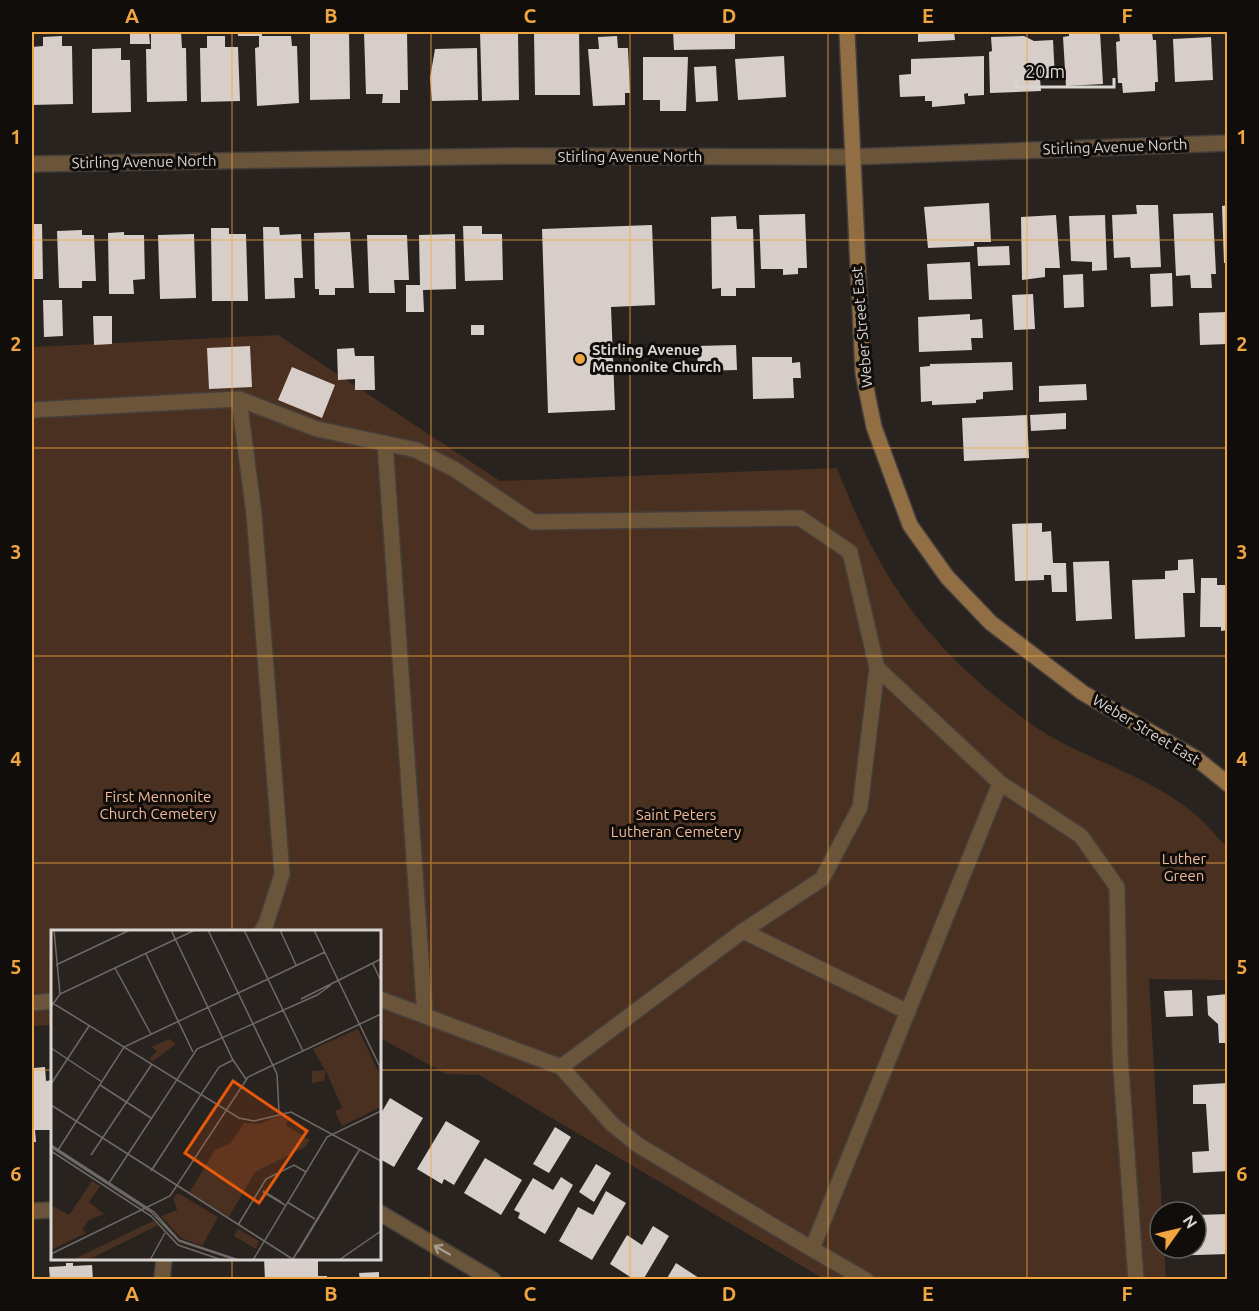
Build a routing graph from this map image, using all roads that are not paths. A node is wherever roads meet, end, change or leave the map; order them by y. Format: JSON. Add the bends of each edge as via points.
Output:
{"nodes":[{"id":1,"x":847,"y":32,"type":"edge"},
{"id":2,"x":1227,"y":143,"type":"edge"},
{"id":3,"x":851,"y":157,"type":"junction"},
{"id":4,"x":32,"y":164,"type":"edge"},
{"id":5,"x":239,"y":399,"type":"junction"},
{"id":6,"x":32,"y":410,"type":"edge"},
{"id":7,"x":385,"y":443,"type":"junction"},
{"id":8,"x":877,"y":668,"type":"junction"},
{"id":9,"x":1000,"y":783,"type":"junction"},
{"id":10,"x":1227,"y":783,"type":"edge"},
{"id":11,"x":262,"y":930,"type":"edge"},
{"id":12,"x":743,"y":930,"type":"junction"},
{"id":13,"x":381,"y":999,"type":"edge"},
{"id":14,"x":51,"y":1001,"type":"edge"},
{"id":15,"x":32,"y":1003,"type":"edge"},
{"id":16,"x":908,"y":1012,"type":"junction"},
{"id":17,"x":425,"y":1016,"type":"junction"},
{"id":18,"x":561,"y":1068,"type":"junction"},
{"id":19,"x":51,"y":1210,"type":"edge"},
{"id":20,"x":32,"y":1211,"type":"edge"},
{"id":21,"x":381,"y":1215,"type":"edge"},
{"id":22,"x":812,"y":1249,"type":"junction"},
{"id":23,"x":493,"y":1280,"type":"edge"},
{"id":24,"x":866,"y":1280,"type":"edge"},
{"id":25,"x":1136,"y":1280,"type":"edge"}],
"edges":[{"from":1,"to":3,"type":"main road","name":"Weber Street East"},
{"from":2,"to":3,"type":"street","name":"Stirling Avenue North"},
{"from":3,"to":4,"type":"street","name":"Stirling Avenue North","via":[[514,156]]},
{"from":3,"to":10,"type":"main road","name":"Weber Street East","via":[[862,373],[874,428],[910,525],[947,577],[991,623],[1083,693],[1197,759]]},
{"from":5,"to":6,"type":"street"},
{"from":5,"to":7,"type":"street","via":[[316,429]]},
{"from":5,"to":11,"type":"street","via":[[254,514],[282,874]]},
{"from":7,"to":8,"type":"street","via":[[416,450],[454,469],[533,522],[800,518],[850,552]]},
{"from":7,"to":17,"type":"street"},
{"from":8,"to":9,"type":"street"},
{"from":8,"to":12,"type":"street","via":[[860,807],[822,879]]},
{"from":9,"to":16,"type":"street"},
{"from":9,"to":25,"type":"street","via":[[1081,836],[1116,887],[1120,1055]]},
{"from":12,"to":16,"type":"street"},
{"from":12,"to":18,"type":"street"},
{"from":13,"to":17,"type":"street"},
{"from":14,"to":15,"type":"street"},
{"from":16,"to":22,"type":"street"},
{"from":17,"to":18,"type":"street"},
{"from":18,"to":22,"type":"street","via":[[612,1124],[638,1145]]},
{"from":19,"to":20,"type":"street"},
{"from":23,"to":21,"type":"street","one_way":true},
{"from":22,"to":24,"type":"street"}]}
